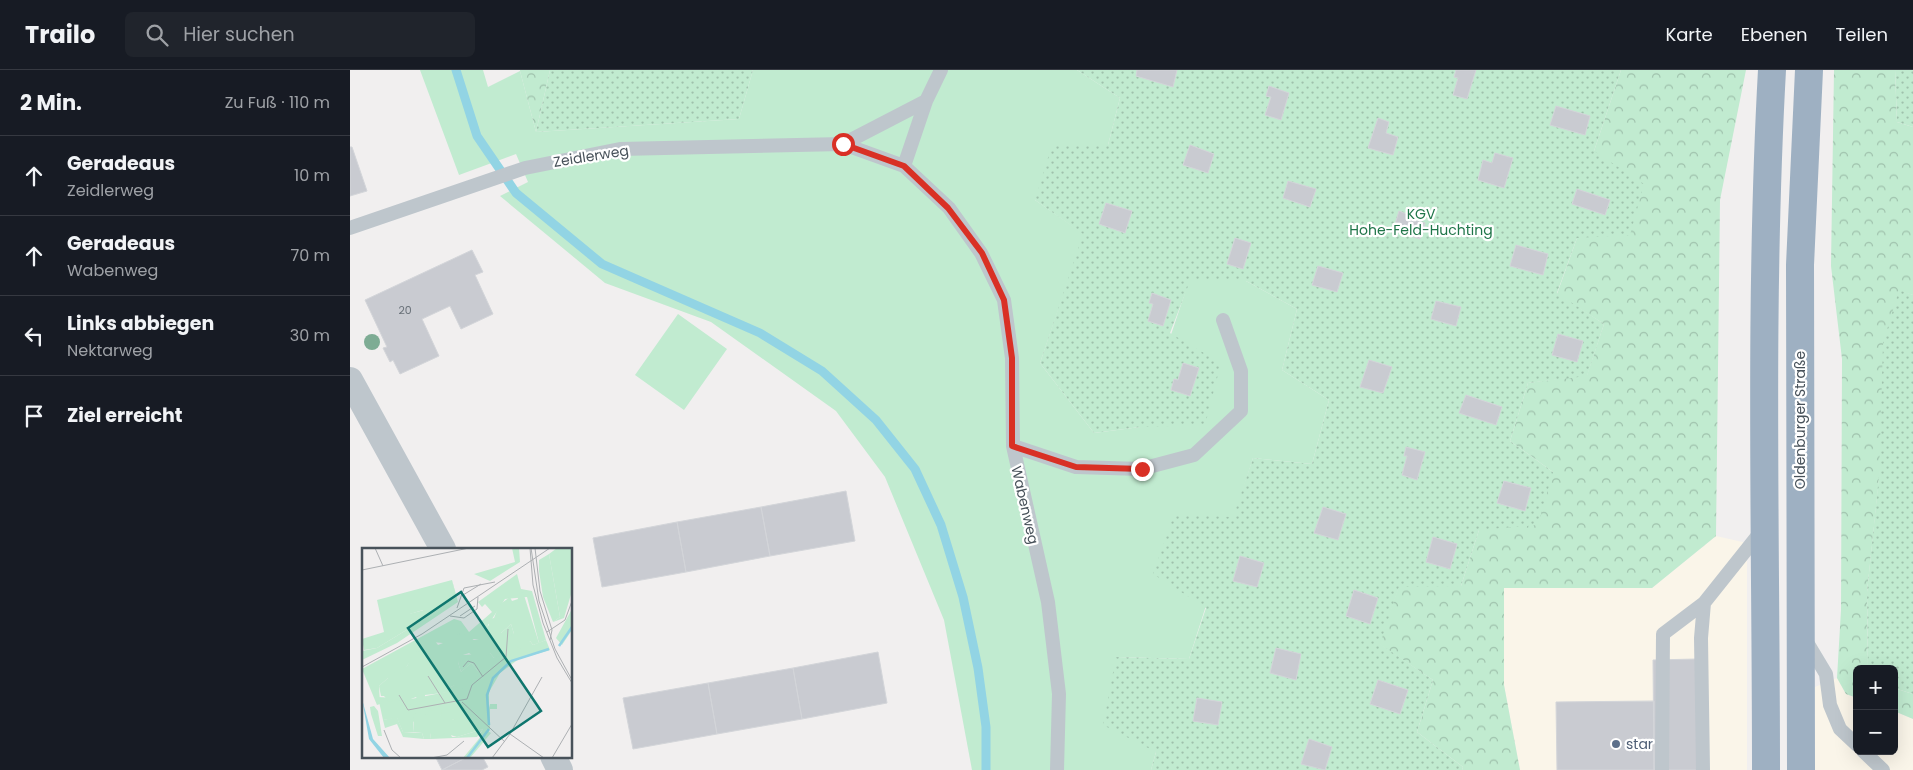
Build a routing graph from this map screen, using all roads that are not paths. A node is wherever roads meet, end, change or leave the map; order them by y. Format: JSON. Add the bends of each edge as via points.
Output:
{"nodes":[{"id":1,"x":941,"y":70,"type":"edge"},
{"id":2,"x":1772,"y":70,"type":"edge"},
{"id":3,"x":1809,"y":70,"type":"edge"},
{"id":4,"x":926,"y":100,"type":"junction"},
{"id":5,"x":843,"y":144,"type":"junction"},
{"id":6,"x":904,"y":166,"type":"junction"},
{"id":7,"x":350,"y":228,"type":"edge"},
{"id":8,"x":1222,"y":320,"type":"dead end"},
{"id":9,"x":350,"y":380,"type":"edge"},
{"id":10,"x":1012,"y":446,"type":"junction"},
{"id":11,"x":1766,"y":526,"type":"junction"},
{"id":12,"x":442,"y":548,"type":"edge"},
{"id":13,"x":1704,"y":603,"type":"junction"},
{"id":14,"x":1800,"y":631,"type":"junction"},
{"id":15,"x":1853,"y":742,"type":"edge"},
{"id":16,"x":1866,"y":755,"type":"edge"},
{"id":17,"x":554,"y":758,"type":"edge"},
{"id":18,"x":1876,"y":767,"type":"edge"},
{"id":19,"x":560,"y":770,"type":"edge"},
{"id":20,"x":1057,"y":770,"type":"edge"},
{"id":21,"x":1662,"y":770,"type":"edge"},
{"id":22,"x":1703,"y":770,"type":"edge"},
{"id":23,"x":1766,"y":770,"type":"edge"},
{"id":24,"x":1801,"y":770,"type":"edge"}],
"edges":[{"from":1,"to":4,"type":"lane"},
{"from":2,"to":11,"type":"highway","via":[[1766,258]]},
{"from":3,"to":14,"type":"highway","name":"Oldenburger Straße","via":[[1800,265]]},
{"from":4,"to":5,"type":"lane","name":"Zeidlerweg"},
{"from":4,"to":6,"type":"lane"},
{"from":5,"to":6,"type":"lane","name":"Zeidlerweg"},
{"from":5,"to":7,"type":"lane","name":"Zeidlerweg","via":[[620,149],[525,168]]},
{"from":6,"to":10,"type":"lane","name":"Wabenweg","via":[[948,208],[982,253],[1004,300],[1012,358]]},
{"from":8,"to":10,"type":"lane","via":[[1241,370],[1241,411],[1194,455],[1142,469],[1076,467]]},
{"from":9,"to":12,"type":"street"},
{"from":10,"to":20,"type":"lane","name":"Wabenweg","via":[[1048,602],[1059,694]]},
{"from":11,"to":13,"type":"lane"},
{"from":11,"to":23,"type":"highway"},
{"from":13,"to":21,"type":"lane","via":[[1663,634]]},
{"from":13,"to":22,"type":"lane","via":[[1701,638]]},
{"from":14,"to":15,"type":"lane","via":[[1826,674],[1830,706],[1840,730]]},
{"from":14,"to":24,"type":"highway","name":"Oldenburger Straße"},
{"from":16,"to":18,"type":"lane"},
{"from":17,"to":19,"type":"street"}]}
